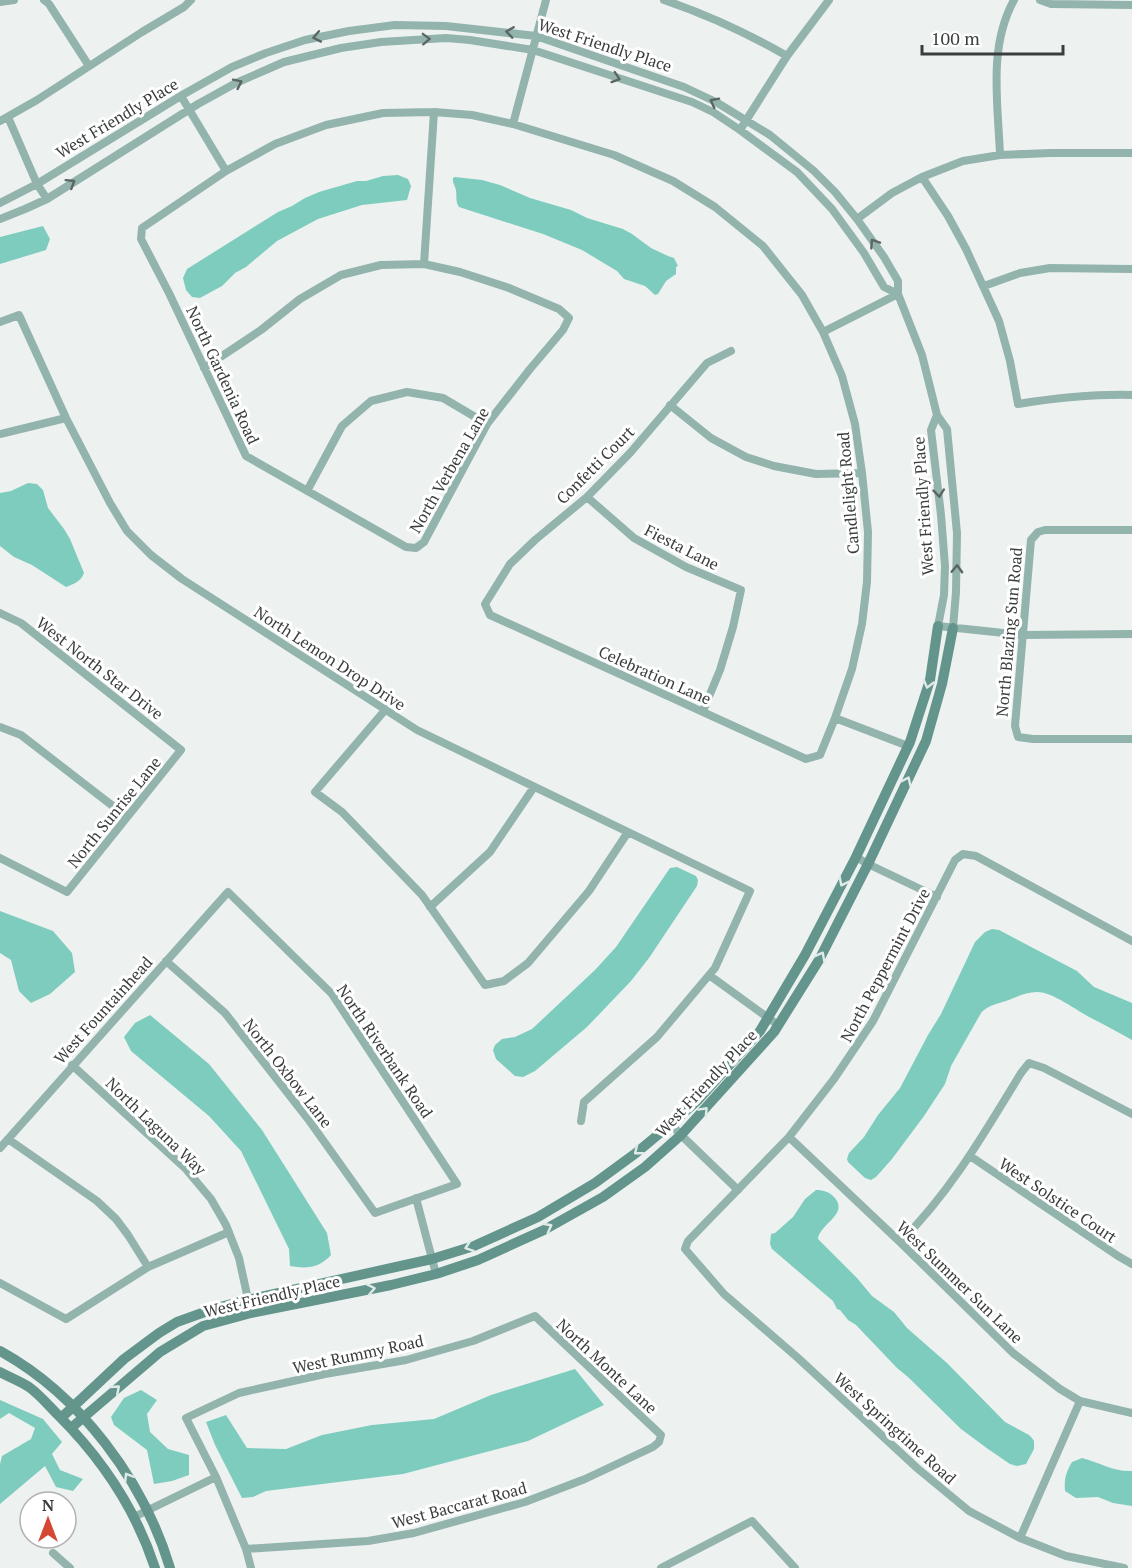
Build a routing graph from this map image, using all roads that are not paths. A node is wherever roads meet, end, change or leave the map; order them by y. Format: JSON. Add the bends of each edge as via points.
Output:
{"nodes":[{"id":1,"x":14,"y":0,"type":"edge"},
{"id":2,"x":44,"y":0,"type":"edge"},
{"id":3,"x":191,"y":0,"type":"edge"},
{"id":4,"x":546,"y":0,"type":"edge"},
{"id":5,"x":664,"y":0,"type":"edge"},
{"id":6,"x":830,"y":0,"type":"edge"},
{"id":7,"x":1014,"y":0,"type":"edge"},
{"id":8,"x":1040,"y":0,"type":"edge"},
{"id":9,"x":0,"y":2,"type":"edge"},
{"id":10,"x":1132,"y":5,"type":"edge"},
{"id":11,"x":536,"y":36,"type":"junction"},
{"id":12,"x":533,"y":50,"type":"junction"},
{"id":13,"x":787,"y":56,"type":"junction"},
{"id":14,"x":89,"y":66,"type":"junction"},
{"id":15,"x":181,"y":96,"type":"junction"},
{"id":16,"x":188,"y":110,"type":"junction"},
{"id":17,"x":434,"y":112,"type":"junction"},
{"id":18,"x":4,"y":119,"type":"edge"},
{"id":19,"x":746,"y":120,"type":"junction"},
{"id":20,"x":513,"y":124,"type":"junction"},
{"id":21,"x":740,"y":130,"type":"junction"},
{"id":22,"x":1132,"y":153,"type":"edge"},
{"id":23,"x":1000,"y":154,"type":"junction"},
{"id":24,"x":226,"y":171,"type":"junction"},
{"id":25,"x":922,"y":177,"type":"junction"},
{"id":26,"x":37,"y":184,"type":"junction"},
{"id":27,"x":47,"y":199,"type":"junction"},
{"id":28,"x":0,"y":202,"type":"edge"},
{"id":29,"x":0,"y":219,"type":"edge"},
{"id":30,"x":857,"y":219,"type":"junction"},
{"id":31,"x":142,"y":228,"type":"joint"},
{"id":32,"x":424,"y":264,"type":"junction"},
{"id":33,"x":1132,"y":269,"type":"edge"},
{"id":34,"x":984,"y":286,"type":"junction"},
{"id":35,"x":898,"y":294,"type":"junction"},
{"id":36,"x":0,"y":322,"type":"edge"},
{"id":37,"x":823,"y":332,"type":"junction"},
{"id":38,"x":730,"y":351,"type":"dead end"},
{"id":39,"x":204,"y":368,"type":"junction"},
{"id":40,"x":1132,"y":395,"type":"edge"},
{"id":41,"x":670,"y":405,"type":"junction"},
{"id":42,"x":937,"y":416,"type":"junction"},
{"id":43,"x":66,"y":418,"type":"junction"},
{"id":44,"x":487,"y":424,"type":"junction"},
{"id":45,"x":0,"y":434,"type":"edge"},
{"id":46,"x":862,"y":473,"type":"junction"},
{"id":47,"x":307,"y":491,"type":"junction"},
{"id":48,"x":588,"y":497,"type":"junction"},
{"id":49,"x":1132,"y":530,"type":"edge"},
{"id":50,"x":417,"y":548,"type":"joint"},
{"id":51,"x":485,"y":604,"type":"joint"},
{"id":52,"x":0,"y":613,"type":"edge"},
{"id":53,"x":939,"y":626,"type":"junction"},
{"id":54,"x":953,"y":628,"type":"junction"},
{"id":55,"x":1132,"y":634,"type":"edge"},
{"id":56,"x":1022,"y":635,"type":"junction"},
{"id":57,"x":386,"y":709,"type":"junction"},
{"id":58,"x":703,"y":711,"type":"junction"},
{"id":59,"x":835,"y":718,"type":"junction"},
{"id":60,"x":0,"y":727,"type":"edge"},
{"id":61,"x":1132,"y":739,"type":"edge"},
{"id":62,"x":908,"y":746,"type":"junction"},
{"id":63,"x":181,"y":750,"type":"joint"},
{"id":64,"x":820,"y":755,"type":"joint"},
{"id":65,"x":534,"y":787,"type":"junction"},
{"id":66,"x":127,"y":818,"type":"junction"},
{"id":67,"x":628,"y":832,"type":"junction"},
{"id":68,"x":856,"y":857,"type":"junction"},
{"id":69,"x":0,"y":858,"type":"edge"},
{"id":70,"x":868,"y":864,"type":"junction"},
{"id":71,"x":228,"y":892,"type":"joint"},
{"id":72,"x":937,"y":897,"type":"junction"},
{"id":73,"x":430,"y":907,"type":"junction"},
{"id":74,"x":1132,"y":941,"type":"edge"},
{"id":75,"x":166,"y":961,"type":"junction"},
{"id":76,"x":709,"y":975,"type":"junction"},
{"id":77,"x":768,"y":1019,"type":"junction"},
{"id":78,"x":778,"y":1025,"type":"junction"},
{"id":79,"x":72,"y":1065,"type":"junction"},
{"id":80,"x":1132,"y":1114,"type":"edge"},
{"id":81,"x":581,"y":1121,"type":"dead end"},
{"id":82,"x":671,"y":1124,"type":"junction"},
{"id":83,"x":681,"y":1135,"type":"junction"},
{"id":84,"x":789,"y":1137,"type":"junction"},
{"id":85,"x":8,"y":1139,"type":"junction"},
{"id":86,"x":0,"y":1148,"type":"edge"},
{"id":87,"x":970,"y":1156,"type":"junction"},
{"id":88,"x":738,"y":1190,"type":"junction"},
{"id":89,"x":416,"y":1198,"type":"junction"},
{"id":90,"x":229,"y":1232,"type":"junction"},
{"id":91,"x":900,"y":1242,"type":"junction"},
{"id":92,"x":685,"y":1249,"type":"joint"},
{"id":93,"x":432,"y":1259,"type":"junction"},
{"id":94,"x":1132,"y":1264,"type":"edge"},
{"id":95,"x":148,"y":1267,"type":"junction"},
{"id":96,"x":436,"y":1274,"type":"junction"},
{"id":97,"x":0,"y":1283,"type":"edge"},
{"id":98,"x":248,"y":1300,"type":"junction"},
{"id":99,"x":251,"y":1313,"type":"junction"},
{"id":100,"x":535,"y":1317,"type":"joint"},
{"id":101,"x":0,"y":1351,"type":"edge"},
{"id":102,"x":0,"y":1372,"type":"edge"},
{"id":103,"x":1080,"y":1401,"type":"junction"},
{"id":104,"x":74,"y":1406,"type":"junction"},
{"id":105,"x":1132,"y":1413,"type":"edge"},
{"id":106,"x":84,"y":1417,"type":"junction"},
{"id":107,"x":61,"y":1418,"type":"junction"},
{"id":108,"x":71,"y":1428,"type":"junction"},
{"id":109,"x":661,"y":1435,"type":"joint"},
{"id":110,"x":216,"y":1477,"type":"junction"},
{"id":111,"x":149,"y":1511,"type":"junction"},
{"id":112,"x":134,"y":1517,"type":"junction"},
{"id":113,"x":1020,"y":1538,"type":"junction"},
{"id":114,"x":246,"y":1549,"type":"junction"},
{"id":115,"x":53,"y":1553,"type":"dead end"},
{"id":116,"x":70,"y":1568,"type":"edge"},
{"id":117,"x":155,"y":1568,"type":"edge"},
{"id":118,"x":170,"y":1568,"type":"edge"},
{"id":119,"x":250,"y":1568,"type":"edge"},
{"id":120,"x":660,"y":1568,"type":"edge"},
{"id":121,"x":795,"y":1568,"type":"edge"},
{"id":122,"x":1124,"y":1568,"type":"edge"}],
"edges":[{"from":1,"to":9,"type":"street"},
{"from":2,"to":14,"type":"street"},
{"from":3,"to":14,"type":"street"},
{"from":4,"to":11,"type":"street"},
{"from":5,"to":13,"type":"street","via":[[749,34]]},
{"from":6,"to":13,"type":"street"},
{"from":7,"to":23,"type":"street","via":[[1006,14],[997,50]]},
{"from":8,"to":10,"type":"street","via":[[1051,4]]},
{"from":11,"to":12,"type":"street"},
{"from":11,"to":15,"type":"street","name":"West Friendly Place","one_way":true,"via":[[446,26],[395,25],[349,31],[266,53]]},
{"from":19,"to":11,"type":"street","name":"West Friendly Place","one_way":true,"via":[[684,87]]},
{"from":16,"to":12,"type":"street","name":"West Friendly Place","one_way":true,"via":[[284,62],[341,48],[446,38]]},
{"from":12,"to":20,"type":"street"},
{"from":12,"to":21,"type":"street","name":"West Friendly Place","one_way":true,"via":[[692,102]]},
{"from":13,"to":19,"type":"street"},
{"from":14,"to":18,"type":"street"},
{"from":15,"to":16,"type":"street"},
{"from":15,"to":26,"type":"street","name":"West Friendly Place"},
{"from":16,"to":24,"type":"street"},
{"from":27,"to":16,"type":"street","name":"West Friendly Place","one_way":true},
{"from":17,"to":20,"type":"street","name":"Candlelight Road"},
{"from":17,"to":24,"type":"street","name":"Candlelight Road","via":[[383,113],[326,125],[275,144]]},
{"from":17,"to":32,"type":"street"},
{"from":18,"to":26,"type":"street"},
{"from":19,"to":21,"type":"street"},
{"from":19,"to":30,"type":"street","name":"West Friendly Place","via":[[814,171]]},
{"from":20,"to":37,"type":"street","name":"Candlelight Road","via":[[614,155],[673,181],[715,207],[763,246],[802,295]]},
{"from":21,"to":35,"type":"street","name":"West Friendly Place","via":[[817,192],[847,228],[884,287]]},
{"from":22,"to":23,"type":"street"},
{"from":23,"to":25,"type":"street","via":[[963,161]]},
{"from":24,"to":31,"type":"street","name":"Candlelight Road"},
{"from":25,"to":30,"type":"street"},
{"from":25,"to":34,"type":"street","via":[[948,216]]},
{"from":26,"to":27,"type":"street"},
{"from":26,"to":28,"type":"street","name":"West Friendly Place"},
{"from":27,"to":29,"type":"street","name":"West Friendly Place"},
{"from":35,"to":30,"type":"street","name":"West Friendly Place","one_way":true,"via":[[898,281]]},
{"from":31,"to":39,"type":"street","name":"North Gardenia Road","via":[[141,239]]},
{"from":32,"to":39,"type":"street","via":[[381,265],[341,275],[300,299]]},
{"from":32,"to":44,"type":"street","name":"North Verbena Lane","via":[[509,288],[559,309],[569,318]]},
{"from":33,"to":34,"type":"street","via":[[1050,268],[1020,273]]},
{"from":34,"to":40,"type":"street","via":[[999,321],[1018,404],[1078,396]]},
{"from":35,"to":37,"type":"street"},
{"from":35,"to":42,"type":"street","name":"West Friendly Place","via":[[922,355]]},
{"from":36,"to":43,"type":"street","name":"North Lemon Drop Drive","via":[[19,315]]},
{"from":37,"to":46,"type":"street","name":"Candlelight Road","via":[[845,386]]},
{"from":38,"to":41,"type":"street","name":"Confetti Court","via":[[707,363]]},
{"from":39,"to":47,"type":"street","name":"North Gardenia Road","via":[[246,456]]},
{"from":41,"to":46,"type":"street","via":[[711,438],[746,457],[816,474]]},
{"from":41,"to":48,"type":"street","name":"Confetti Court"},
{"from":42,"to":53,"type":"street","name":"West Friendly Place","one_way":true,"via":[[932,430],[945,566]]},
{"from":54,"to":42,"type":"street","name":"West Friendly Place","one_way":true,"via":[[957,533],[947,429]]},
{"from":43,"to":45,"type":"street"},
{"from":43,"to":57,"type":"street","name":"North Lemon Drop Drive","via":[[127,531],[151,555],[182,579]]},
{"from":44,"to":47,"type":"street","via":[[443,398],[407,392],[371,401],[342,426]]},
{"from":44,"to":50,"type":"street","name":"North Verbena Lane","via":[[424,542]]},
{"from":46,"to":59,"type":"street","name":"Candlelight Road","via":[[868,532],[867,582],[852,669]]},
{"from":47,"to":50,"type":"street","name":"North Gardenia Road","via":[[406,547]]},
{"from":48,"to":51,"type":"street","name":"Confetti Court","via":[[510,564]]},
{"from":48,"to":58,"type":"street","name":"Fiesta Lane","via":[[634,538],[686,567],[741,590],[720,670]]},
{"from":49,"to":56,"type":"street","name":"North Blazing Sun Road","via":[[1038,532],[1031,540]]},
{"from":51,"to":58,"type":"street","name":"Celebration Lane","via":[[490,615]]},
{"from":52,"to":63,"type":"street","name":"West North Star Drive","via":[[21,623]]},
{"from":53,"to":54,"type":"street"},
{"from":53,"to":62,"type":"street","name":"West Friendly Place","one_way":true,"via":[[930,680]]},
{"from":54,"to":56,"type":"street"},
{"from":70,"to":54,"type":"street","name":"West Friendly Place","one_way":true,"via":[[926,741]]},
{"from":55,"to":56,"type":"street"},
{"from":56,"to":61,"type":"street","name":"North Blazing Sun Road","via":[[1015,726],[1018,737]]},
{"from":57,"to":65,"type":"street","name":"North Lemon Drop Drive","via":[[417,730]]},
{"from":57,"to":73,"type":"street","via":[[315,792],[342,812]]},
{"from":58,"to":64,"type":"street","name":"Celebration Lane","via":[[806,759]]},
{"from":59,"to":62,"type":"street"},
{"from":59,"to":64,"type":"street","name":"Candlelight Road"},
{"from":60,"to":66,"type":"street","via":[[21,735]]},
{"from":62,"to":68,"type":"street","name":"West Friendly Place"},
{"from":63,"to":66,"type":"street","name":"North Sunrise Lane"},
{"from":65,"to":67,"type":"street","name":"North Lemon Drop Drive"},
{"from":65,"to":73,"type":"street","via":[[490,852]]},
{"from":66,"to":69,"type":"street","name":"North Sunrise Lane","via":[[68,892]]},
{"from":67,"to":73,"type":"street","via":[[589,891],[528,963],[504,981],[485,985]]},
{"from":67,"to":76,"type":"street","name":"North Lemon Drop Drive","via":[[750,891]]},
{"from":68,"to":70,"type":"street"},
{"from":68,"to":77,"type":"street","name":"West Friendly Place","one_way":true},
{"from":70,"to":72,"type":"street"},
{"from":78,"to":70,"type":"street","name":"West Friendly Place","one_way":true,"via":[[819,960]]},
{"from":71,"to":75,"type":"street","name":"West Fountainhead"},
{"from":71,"to":89,"type":"street","name":"North Riverbank Road","via":[[332,994],[457,1184]]},
{"from":72,"to":74,"type":"street","name":"North Peppermint Drive","via":[[955,860],[963,854],[976,856]]},
{"from":72,"to":84,"type":"street","name":"North Peppermint Drive","via":[[867,1030]]},
{"from":75,"to":79,"type":"street","name":"West Fountainhead"},
{"from":75,"to":89,"type":"street","name":"North Oxbow Lane","via":[[225,1013],[308,1119],[375,1214]]},
{"from":76,"to":77,"type":"street"},
{"from":76,"to":81,"type":"street","via":[[657,1037],[584,1102]]},
{"from":77,"to":78,"type":"street"},
{"from":77,"to":82,"type":"street","name":"West Friendly Place","via":[[698,1100]]},
{"from":83,"to":78,"type":"street","name":"West Friendly Place","one_way":true},
{"from":79,"to":85,"type":"street","name":"West Fountainhead"},
{"from":79,"to":90,"type":"street","name":"North Laguna Way","via":[[185,1168],[211,1199]]},
{"from":80,"to":87,"type":"street","via":[[1029,1063]]},
{"from":82,"to":83,"type":"street"},
{"from":82,"to":93,"type":"street","name":"West Friendly Place","one_way":true,"via":[[595,1183],[538,1217],[474,1246]]},
{"from":83,"to":88,"type":"street"},
{"from":96,"to":83,"type":"street","name":"West Friendly Place","one_way":true,"via":[[535,1234],[603,1197]]},
{"from":84,"to":88,"type":"street","name":"North Peppermint Drive"},
{"from":84,"to":91,"type":"street","name":"West Summer Sun Lane"},
{"from":85,"to":86,"type":"street","name":"West Fountainhead"},
{"from":85,"to":95,"type":"street","via":[[97,1201],[116,1219]]},
{"from":87,"to":91,"type":"street"},
{"from":87,"to":94,"type":"street","name":"West Solstice Court"},
{"from":88,"to":92,"type":"street","name":"North Peppermint Drive","via":[[688,1241]]},
{"from":89,"to":93,"type":"street"},
{"from":90,"to":95,"type":"street"},
{"from":90,"to":98,"type":"street","name":"North Laguna Way"},
{"from":91,"to":103,"type":"street","name":"West Summer Sun Lane","via":[[1013,1353]]},
{"from":92,"to":113,"type":"street","name":"West Springtime Road","via":[[724,1294],[917,1468],[969,1511]]},
{"from":93,"to":96,"type":"street"},
{"from":93,"to":98,"type":"street","name":"West Friendly Place"},
{"from":95,"to":97,"type":"street","via":[[66,1319]]},
{"from":99,"to":96,"type":"street","name":"West Friendly Place","one_way":true},
{"from":98,"to":99,"type":"street","name":"North Laguna Way"},
{"from":98,"to":104,"type":"street","name":"West Friendly Place","via":[[177,1322],[124,1359]]},
{"from":106,"to":99,"type":"street","name":"West Friendly Place","one_way":true,"via":[[159,1352],[186,1335],[202,1326]]},
{"from":100,"to":109,"type":"street","name":"North Monte Lane"},
{"from":100,"to":110,"type":"street","name":"West Rummy Road","via":[[473,1341],[406,1360],[239,1393],[186,1418]]},
{"from":101,"to":104,"type":"street","via":[[20,1361]]},
{"from":102,"to":107,"type":"street","via":[[28,1387]]},
{"from":103,"to":105,"type":"street","name":"West Summer Sun Lane"},
{"from":103,"to":113,"type":"street"},
{"from":104,"to":106,"type":"street"},
{"from":104,"to":107,"type":"street","name":"West Friendly Place"},
{"from":106,"to":108,"type":"street","name":"West Friendly Place"},
{"from":111,"to":106,"type":"street","one_way":true,"via":[[114,1455]]},
{"from":107,"to":108,"type":"street"},
{"from":108,"to":112,"type":"street","via":[[102,1466]]},
{"from":109,"to":114,"type":"street","name":"West Baccarat Road","via":[[653,1447],[585,1479],[525,1502],[425,1530],[368,1541]]},
{"from":110,"to":111,"type":"street"},
{"from":110,"to":114,"type":"street"},
{"from":111,"to":112,"type":"street"},
{"from":111,"to":118,"type":"street"},
{"from":112,"to":117,"type":"street"},
{"from":113,"to":122,"type":"street","name":"West Springtime Road","via":[[1066,1556]]},
{"from":114,"to":119,"type":"street"},
{"from":115,"to":116,"type":"street"},
{"from":120,"to":121,"type":"street","via":[[752,1521]]}]}
